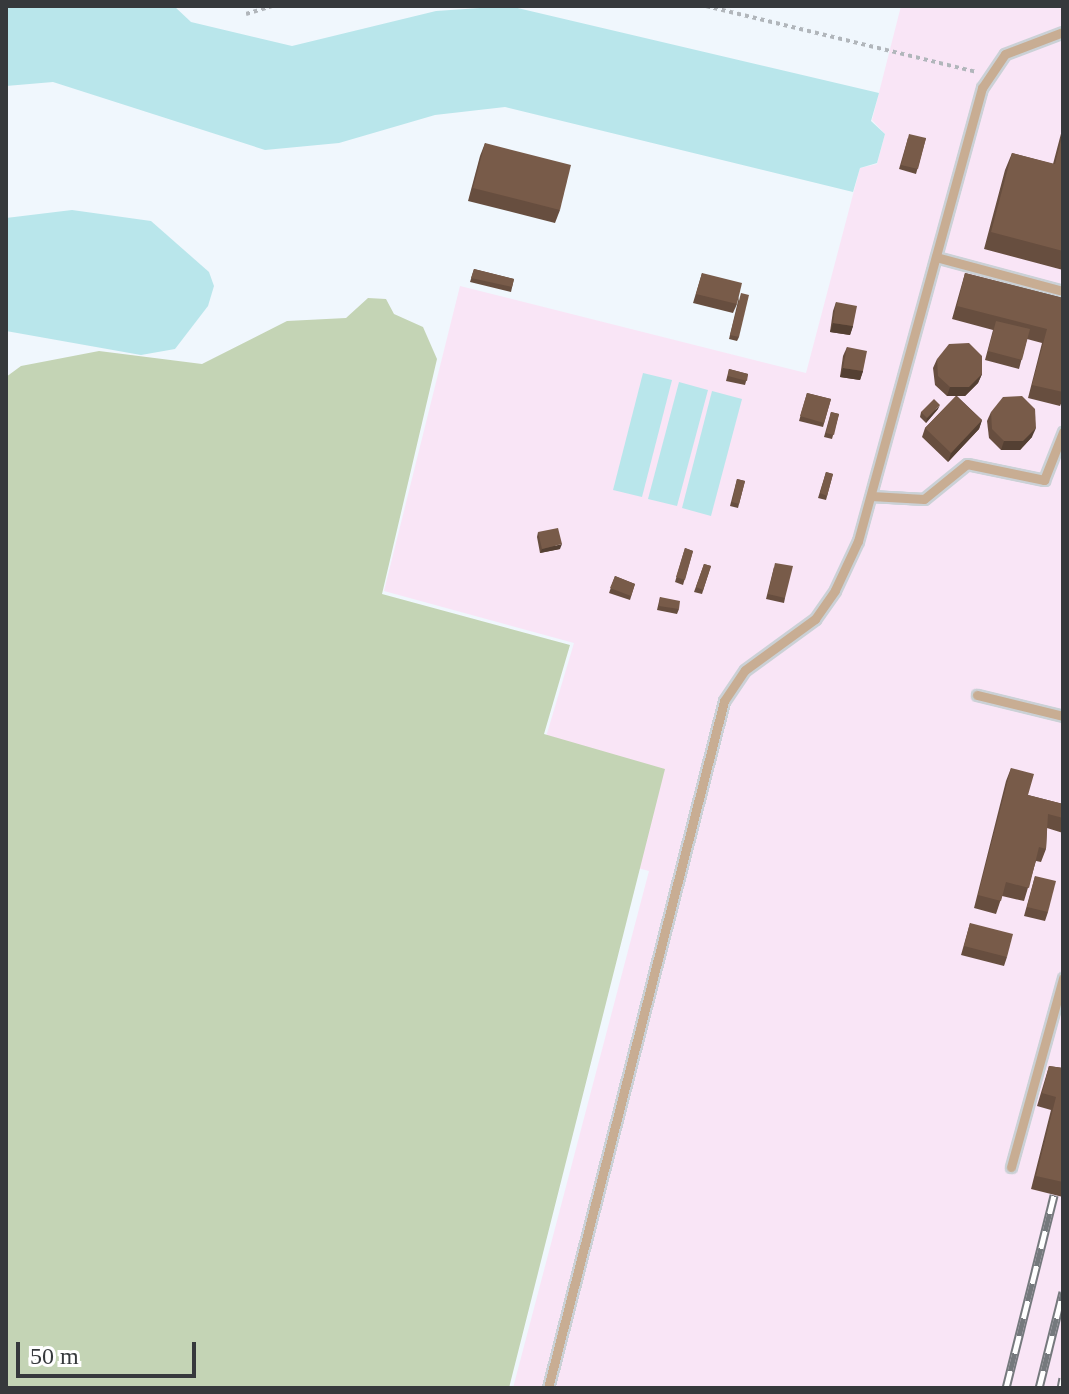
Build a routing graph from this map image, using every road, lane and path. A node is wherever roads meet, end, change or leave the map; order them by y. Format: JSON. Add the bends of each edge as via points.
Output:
{"nodes":[{"id":1,"x":273,"y":6,"type":"edge"},
{"id":2,"x":706,"y":6,"type":"edge"},
{"id":3,"x":246,"y":14,"type":"dead end"},
{"id":4,"x":1063,"y":32,"type":"edge"},
{"id":5,"x":988,"y":75,"type":"junction"},
{"id":6,"x":936,"y":257,"type":"junction"},
{"id":7,"x":1063,"y":291,"type":"edge"},
{"id":8,"x":1063,"y":432,"type":"edge"},
{"id":9,"x":871,"y":496,"type":"junction"},
{"id":10,"x":977,"y":695,"type":"dead end"},
{"id":11,"x":1063,"y":716,"type":"edge"},
{"id":12,"x":1063,"y":978,"type":"edge"},
{"id":13,"x":1011,"y":1167,"type":"dead end"},
{"id":14,"x":548,"y":1388,"type":"edge"}],
"edges":[{"from":1,"to":3,"type":"path"},
{"from":2,"to":5,"type":"path"},
{"from":4,"to":5,"type":"lane","via":[[1027,41]]},
{"from":5,"to":6,"type":"lane"},
{"from":6,"to":7,"type":"lane"},
{"from":6,"to":9,"type":"lane"},
{"from":8,"to":9,"type":"lane","via":[[1044,480],[967,464],[924,499]]},
{"from":9,"to":14,"type":"lane","via":[[853,554],[815,619],[745,670],[724,701]]},
{"from":10,"to":11,"type":"lane"},
{"from":12,"to":13,"type":"lane"}]}
